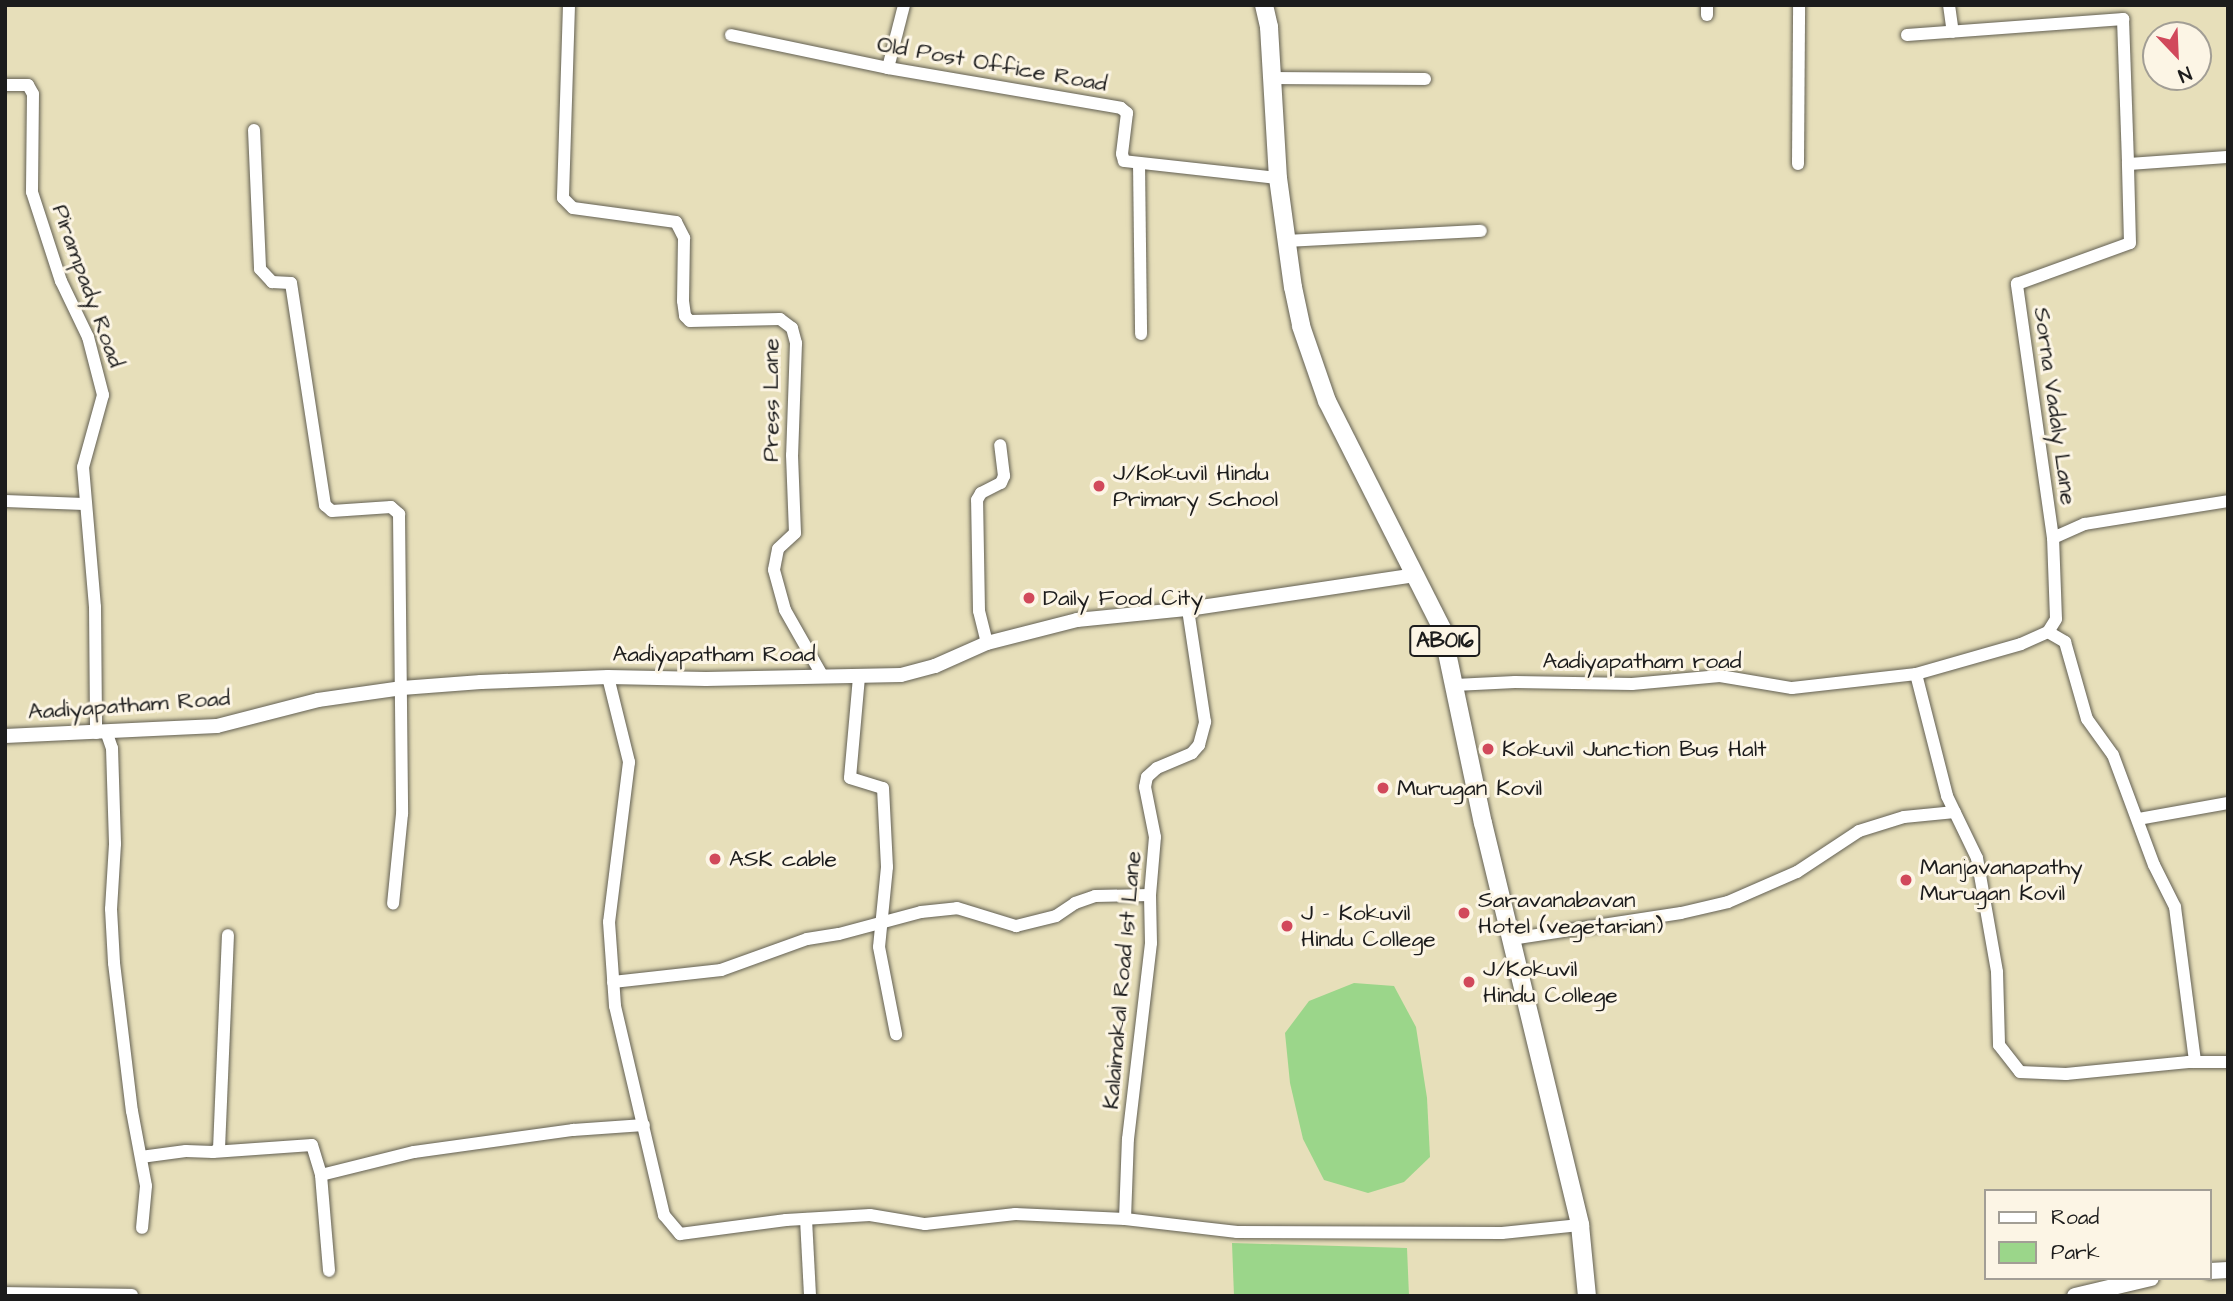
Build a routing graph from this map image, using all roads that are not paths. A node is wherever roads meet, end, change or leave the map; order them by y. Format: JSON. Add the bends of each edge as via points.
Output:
{"nodes":[{"id":1,"x":569,"y":5,"type":"edge"},
{"id":2,"x":904,"y":5,"type":"edge"},
{"id":3,"x":1264,"y":5,"type":"edge"},
{"id":4,"x":1799,"y":5,"type":"edge"},
{"id":5,"x":1949,"y":5,"type":"edge"},
{"id":6,"x":1953,"y":32,"type":"junction"},
{"id":7,"x":731,"y":35,"type":"dead end"},
{"id":8,"x":1908,"y":35,"type":"dead end"},
{"id":9,"x":888,"y":68,"type":"junction"},
{"id":10,"x":1273,"y":78,"type":"junction"},
{"id":11,"x":1425,"y":79,"type":"dead end"},
{"id":12,"x":5,"y":85,"type":"edge"},
{"id":13,"x":254,"y":130,"type":"dead end"},
{"id":14,"x":2228,"y":157,"type":"edge"},
{"id":15,"x":1139,"y":163,"type":"junction"},
{"id":16,"x":1798,"y":164,"type":"dead end"},
{"id":17,"x":2128,"y":164,"type":"junction"},
{"id":18,"x":1278,"y":178,"type":"junction"},
{"id":19,"x":1481,"y":231,"type":"dead end"},
{"id":20,"x":1287,"y":241,"type":"junction"},
{"id":21,"x":1141,"y":334,"type":"dead end"},
{"id":22,"x":1000,"y":445,"type":"dead end"},
{"id":23,"x":5,"y":500,"type":"edge"},
{"id":24,"x":2228,"y":500,"type":"edge"},
{"id":25,"x":84,"y":504,"type":"junction"},
{"id":26,"x":2053,"y":538,"type":"junction"},
{"id":27,"x":1416,"y":575,"type":"junction"},
{"id":28,"x":1188,"y":609,"type":"junction"},
{"id":29,"x":2048,"y":632,"type":"junction"},
{"id":30,"x":987,"y":643,"type":"junction"},
{"id":31,"x":1916,"y":674,"type":"junction"},
{"id":32,"x":608,"y":677,"type":"junction"},
{"id":33,"x":823,"y":677,"type":"junction"},
{"id":34,"x":859,"y":677,"type":"junction"},
{"id":35,"x":1455,"y":685,"type":"junction"},
{"id":36,"x":402,"y":688,"type":"junction"},
{"id":37,"x":101,"y":732,"type":"junction"},
{"id":38,"x":5,"y":736,"type":"edge"},
{"id":39,"x":2228,"y":803,"type":"edge"},
{"id":40,"x":1955,"y":812,"type":"junction"},
{"id":41,"x":2138,"y":819,"type":"junction"},
{"id":42,"x":1150,"y":895,"type":"junction"},
{"id":43,"x":393,"y":904,"type":"dead end"},
{"id":44,"x":881,"y":923,"type":"junction"},
{"id":45,"x":228,"y":935,"type":"dead end"},
{"id":46,"x":1511,"y":939,"type":"junction"},
{"id":47,"x":613,"y":982,"type":"junction"},
{"id":48,"x":896,"y":1034,"type":"dead end"},
{"id":49,"x":2195,"y":1062,"type":"junction"},
{"id":50,"x":2228,"y":1062,"type":"edge"},
{"id":51,"x":644,"y":1125,"type":"junction"},
{"id":52,"x":213,"y":1152,"type":"junction"},
{"id":53,"x":141,"y":1157,"type":"junction"},
{"id":54,"x":321,"y":1175,"type":"junction"},
{"id":55,"x":806,"y":1219,"type":"junction"},
{"id":56,"x":1125,"y":1219,"type":"junction"},
{"id":57,"x":1580,"y":1225,"type":"junction"},
{"id":58,"x":142,"y":1228,"type":"dead end"},
{"id":59,"x":329,"y":1271,"type":"dead end"},
{"id":60,"x":2143,"y":1280,"type":"edge"},
{"id":61,"x":5,"y":1293,"type":"edge"},
{"id":62,"x":132,"y":1295,"type":"edge"},
{"id":63,"x":810,"y":1296,"type":"edge"},
{"id":64,"x":1587,"y":1296,"type":"edge"},
{"id":65,"x":2075,"y":1296,"type":"edge"}],
"edges":[{"from":1,"to":33,"type":"street","name":"Press Lane","via":[[563,198],[573,208],[676,222],[684,238],[684,309],[690,321],[779,319],[792,328],[796,343],[795,533],[778,549],[774,570],[785,610]]},
{"from":2,"to":9,"type":"street"},
{"from":3,"to":10,"type":"main road","number":"AB016"},
{"from":4,"to":16,"type":"street"},
{"from":5,"to":6,"type":"street"},
{"from":6,"to":8,"type":"street"},
{"from":6,"to":17,"type":"street","via":[[2123,19]]},
{"from":7,"to":9,"type":"street","name":"Old Post Office Road"},
{"from":9,"to":15,"type":"street","name":"Old Post Office Road","via":[[1121,108],[1127,113],[1124,161]]},
{"from":10,"to":11,"type":"street"},
{"from":10,"to":18,"type":"main road","number":"AB016"},
{"from":12,"to":25,"type":"street","name":"Pirampady Road","via":[[28,85],[33,94],[32,192],[61,281],[88,337],[103,395],[83,467]]},
{"from":13,"to":36,"type":"street","via":[[260,269],[272,282],[291,283],[325,505],[332,511],[391,507],[399,514]]},
{"from":14,"to":17,"type":"street"},
{"from":15,"to":18,"type":"street"},
{"from":15,"to":21,"type":"street"},
{"from":17,"to":26,"type":"street","name":"Sorna Vadaly Lane","via":[[2130,243],[2017,284]]},
{"from":18,"to":20,"type":"main road","number":"AB016"},
{"from":19,"to":20,"type":"street"},
{"from":20,"to":27,"type":"main road","number":"AB016","via":[[1293,287],[1315,371]]},
{"from":22,"to":30,"type":"street","via":[[1001,484],[981,493],[977,500],[979,611]]},
{"from":23,"to":25,"type":"street"},
{"from":24,"to":26,"type":"street","via":[[2085,524]]},
{"from":25,"to":37,"type":"street","name":"Pirampady Road"},
{"from":26,"to":29,"type":"street","via":[[2056,620]]},
{"from":27,"to":28,"type":"street","name":"Aadiyapatham Road"},
{"from":27,"to":35,"type":"main road","number":"AB016","via":[[1442,629]]},
{"from":28,"to":30,"type":"street","name":"Aadiyapatham Road","via":[[1077,620]]},
{"from":28,"to":42,"type":"street","name":"Kalaimakal Road 1st Lane","via":[[1205,722],[1192,753],[1157,768],[1147,778],[1156,837]]},
{"from":29,"to":31,"type":"street","name":"Aadiyapatham road"},
{"from":29,"to":41,"type":"street","via":[[2065,642],[2087,719],[2113,755]]},
{"from":30,"to":34,"type":"street","name":"Aadiyapatham Road","via":[[935,666],[901,675]]},
{"from":31,"to":35,"type":"street","name":"Aadiyapatham road","via":[[1792,688],[1720,676],[1632,684]]},
{"from":31,"to":40,"type":"street"},
{"from":32,"to":33,"type":"street","name":"Aadiyapatham Road"},
{"from":32,"to":36,"type":"street","name":"Aadiyapatham Road"},
{"from":32,"to":47,"type":"street","via":[[629,762],[609,922]]},
{"from":33,"to":34,"type":"street","name":"Aadiyapatham Road"},
{"from":34,"to":44,"type":"street","via":[[850,778],[883,788],[887,867]]},
{"from":35,"to":46,"type":"main road","number":"AB016"},
{"from":36,"to":37,"type":"street","name":"Aadiyapatham Road","via":[[318,700],[217,726]]},
{"from":36,"to":43,"type":"street","via":[[402,814]]},
{"from":37,"to":38,"type":"street","name":"Aadiyapatham Road"},
{"from":37,"to":53,"type":"street","name":"Pirampady Road","via":[[112,748],[114,964]]},
{"from":39,"to":41,"type":"street"},
{"from":40,"to":46,"type":"street","via":[[1904,817],[1859,831],[1797,872],[1728,902]]},
{"from":40,"to":49,"type":"street","via":[[1977,858],[1997,972],[1999,1045],[2020,1072],[2066,1074]]},
{"from":41,"to":49,"type":"street","via":[[2175,907]]},
{"from":42,"to":44,"type":"street","via":[[1095,896],[1056,916],[1016,926],[957,908]]},
{"from":42,"to":56,"type":"street","name":"Kalaimakal Road 1st Lane","via":[[1151,943],[1128,1139]]},
{"from":44,"to":47,"type":"street","via":[[807,939],[720,970]]},
{"from":44,"to":48,"type":"street","via":[[878,947]]},
{"from":45,"to":52,"type":"street","via":[[220,1142]]},
{"from":46,"to":57,"type":"main road","number":"AB016"},
{"from":47,"to":51,"type":"street"},
{"from":49,"to":50,"type":"street"},
{"from":51,"to":54,"type":"street","via":[[414,1152]]},
{"from":51,"to":55,"type":"street","via":[[664,1215],[680,1234]]},
{"from":52,"to":53,"type":"street"},
{"from":52,"to":54,"type":"street","via":[[312,1145]]},
{"from":53,"to":58,"type":"street","name":"Pirampady Road","via":[[146,1186]]},
{"from":54,"to":59,"type":"street"},
{"from":55,"to":56,"type":"street","via":[[870,1215],[925,1224],[1015,1214]]},
{"from":55,"to":63,"type":"street"},
{"from":56,"to":57,"type":"street","via":[[1237,1232],[1502,1233]]},
{"from":57,"to":64,"type":"main road","number":"AB016"},
{"from":60,"to":65,"type":"main road"},
{"from":61,"to":62,"type":"street"}]}
